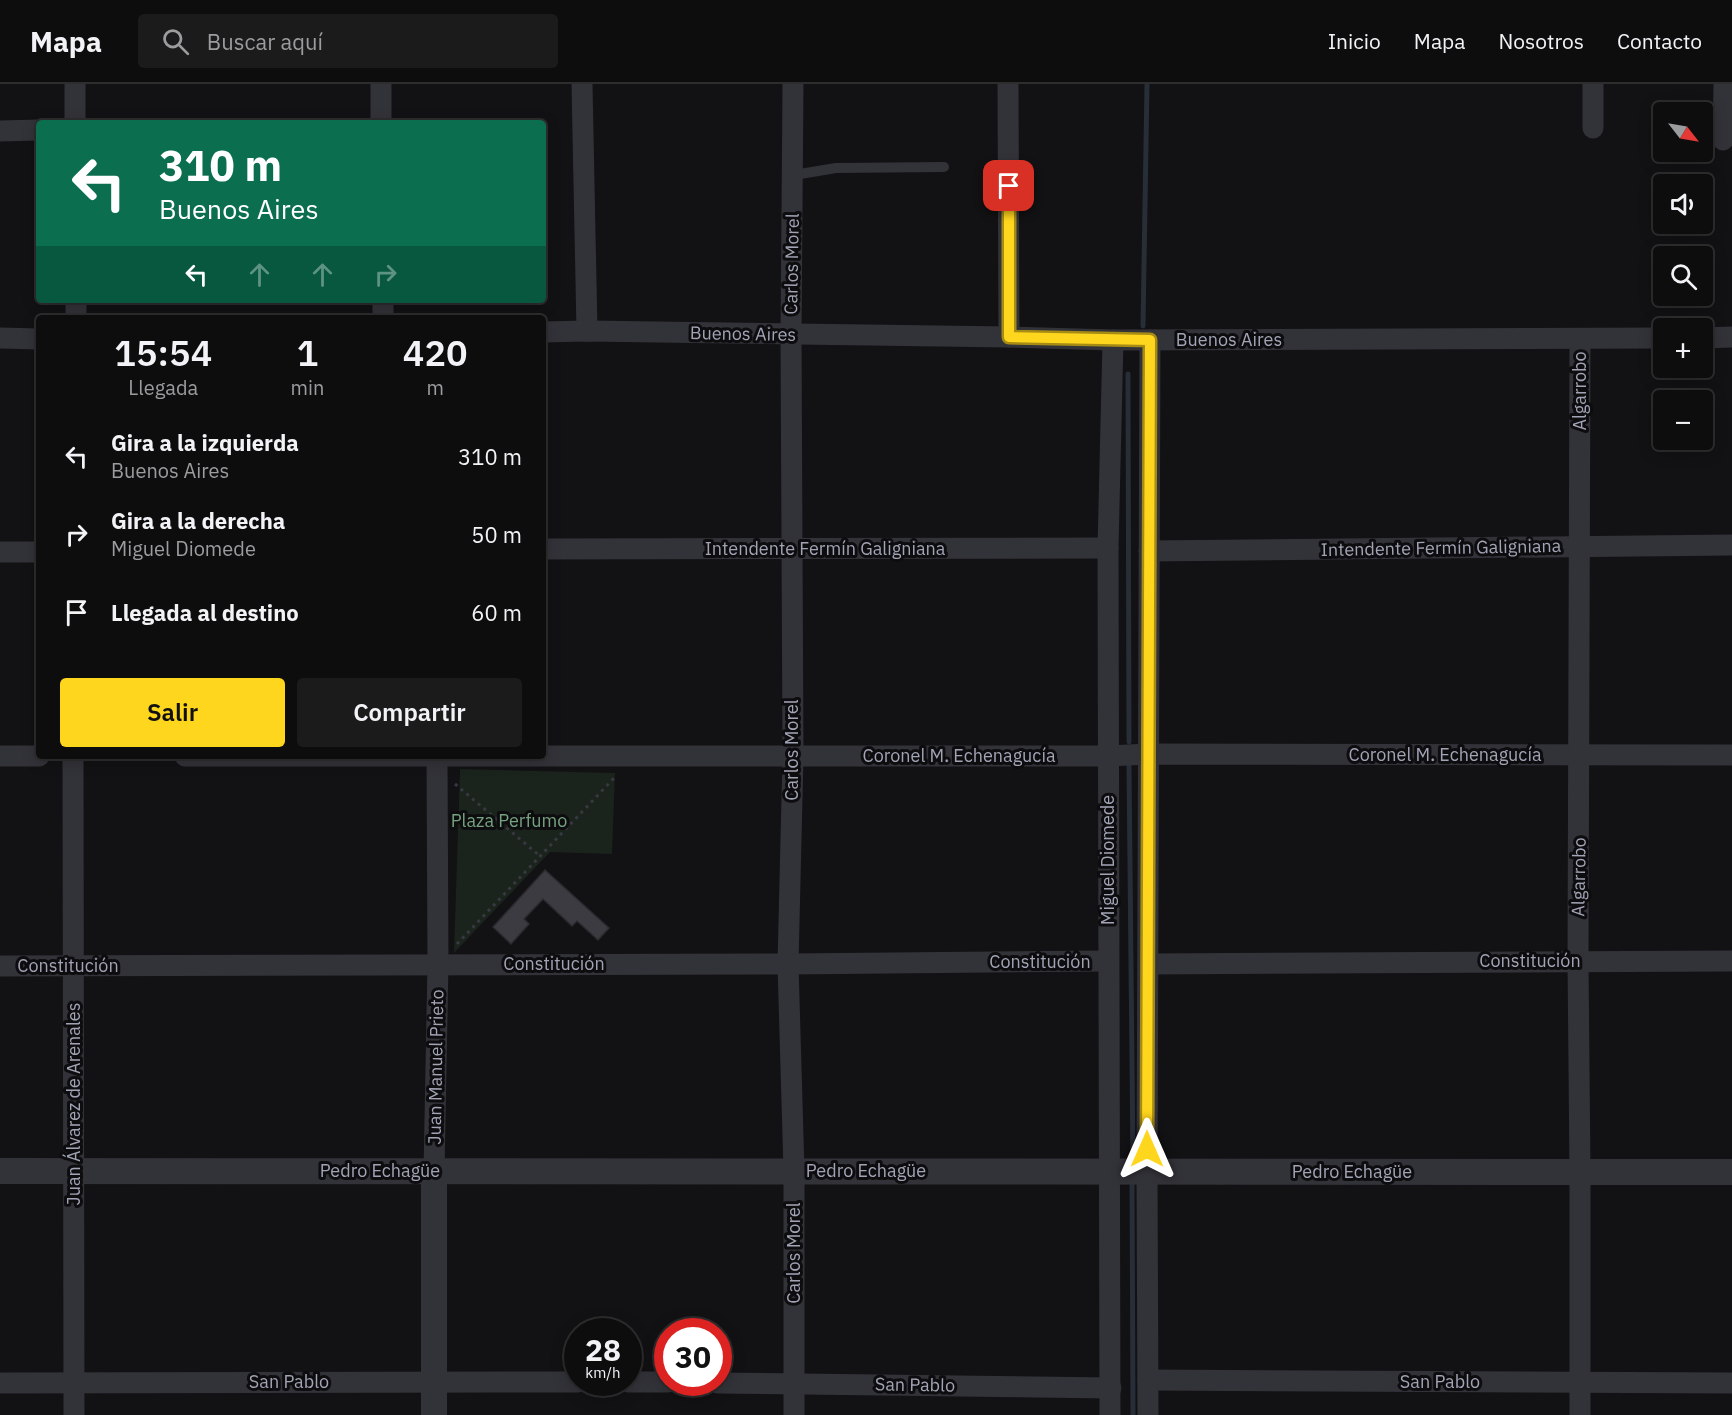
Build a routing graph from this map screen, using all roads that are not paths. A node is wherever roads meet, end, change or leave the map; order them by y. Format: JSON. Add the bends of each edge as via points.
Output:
{"nodes":[{"id":1,"x":75,"y":84,"type":"edge"},
{"id":2,"x":381,"y":84,"type":"edge"},
{"id":3,"x":582,"y":84,"type":"edge"},
{"id":4,"x":794,"y":84,"type":"edge"},
{"id":5,"x":1008,"y":84,"type":"edge"},
{"id":6,"x":1593,"y":84,"type":"edge"},
{"id":7,"x":1724,"y":84,"type":"edge"},
{"id":8,"x":75,"y":120,"type":"edge"},
{"id":9,"x":381,"y":120,"type":"edge"},
{"id":10,"x":1593,"y":128,"type":"dead end"},
{"id":11,"x":36,"y":130,"type":"edge"},
{"id":12,"x":0,"y":131,"type":"edge"},
{"id":13,"x":1724,"y":140,"type":"dead end"},
{"id":14,"x":944,"y":167,"type":"dead end"},
{"id":15,"x":794,"y":175,"type":"junction"},
{"id":16,"x":587,"y":331,"type":"junction"},
{"id":17,"x":546,"y":332,"type":"edge"},
{"id":18,"x":791,"y":335,"type":"junction"},
{"id":19,"x":1009,"y":337,"type":"junction"},
{"id":20,"x":1732,"y":337,"type":"edge"},
{"id":21,"x":0,"y":338,"type":"edge"},
{"id":22,"x":1653,"y":338,"type":"edge"},
{"id":23,"x":1713,"y":338,"type":"edge"},
{"id":24,"x":36,"y":339,"type":"edge"},
{"id":25,"x":1580,"y":339,"type":"junction"},
{"id":26,"x":1113,"y":340,"type":"junction"},
{"id":27,"x":1150,"y":340,"type":"junction"},
{"id":28,"x":1732,"y":545,"type":"edge"},
{"id":29,"x":1578,"y":547,"type":"junction"},
{"id":30,"x":1108,"y":548,"type":"junction"},
{"id":31,"x":546,"y":549,"type":"edge"},
{"id":32,"x":792,"y":550,"type":"junction"},
{"id":33,"x":1149,"y":551,"type":"junction"},
{"id":34,"x":0,"y":552,"type":"edge"},
{"id":35,"x":36,"y":552,"type":"edge"},
{"id":36,"x":1149,"y":754,"type":"junction"},
{"id":37,"x":1580,"y":755,"type":"junction"},
{"id":38,"x":1732,"y":755,"type":"edge"},
{"id":39,"x":0,"y":756,"type":"edge"},
{"id":40,"x":36,"y":756,"type":"edge"},
{"id":41,"x":793,"y":756,"type":"junction"},
{"id":42,"x":1108,"y":756,"type":"junction"},
{"id":43,"x":73,"y":759,"type":"edge"},
{"id":44,"x":374,"y":759,"type":"edge"},
{"id":45,"x":535,"y":759,"type":"edge"},
{"id":46,"x":546,"y":759,"type":"edge"},
{"id":47,"x":437,"y":760,"type":"edge"},
{"id":48,"x":1108,"y":961,"type":"junction"},
{"id":49,"x":1578,"y":961,"type":"junction"},
{"id":50,"x":1732,"y":961,"type":"edge"},
{"id":51,"x":438,"y":964,"type":"junction"},
{"id":52,"x":788,"y":964,"type":"junction"},
{"id":53,"x":1148,"y":964,"type":"junction"},
{"id":54,"x":0,"y":966,"type":"edge"},
{"id":55,"x":74,"y":966,"type":"junction"},
{"id":56,"x":74,"y":1170,"type":"junction"},
{"id":57,"x":0,"y":1171,"type":"edge"},
{"id":58,"x":434,"y":1171,"type":"junction"},
{"id":59,"x":794,"y":1171,"type":"junction"},
{"id":60,"x":1111,"y":1172,"type":"junction"},
{"id":61,"x":1147,"y":1172,"type":"junction"},
{"id":62,"x":1732,"y":1172,"type":"edge"},
{"id":63,"x":1580,"y":1173,"type":"junction"},
{"id":64,"x":1149,"y":1380,"type":"junction"},
{"id":65,"x":433,"y":1382,"type":"junction"},
{"id":66,"x":564,"y":1382,"type":"edge"},
{"id":67,"x":1579,"y":1382,"type":"junction"},
{"id":68,"x":0,"y":1383,"type":"edge"},
{"id":69,"x":74,"y":1383,"type":"junction"},
{"id":70,"x":732,"y":1383,"type":"edge"},
{"id":71,"x":794,"y":1383,"type":"junction"},
{"id":72,"x":1732,"y":1383,"type":"edge"},
{"id":73,"x":1111,"y":1388,"type":"junction"},
{"id":74,"x":74,"y":1415,"type":"edge"},
{"id":75,"x":434,"y":1415,"type":"edge"},
{"id":76,"x":794,"y":1415,"type":"edge"},
{"id":77,"x":1110,"y":1415,"type":"edge"},
{"id":78,"x":1148,"y":1415,"type":"edge"},
{"id":79,"x":1580,"y":1415,"type":"edge"}],
"edges":[{"from":1,"to":8,"type":"street"},
{"from":2,"to":9,"type":"street"},
{"from":3,"to":16,"type":"street"},
{"from":4,"to":15,"type":"street","name":"Carlos Morel"},
{"from":5,"to":19,"type":"street"},
{"from":6,"to":10,"type":"street"},
{"from":7,"to":13,"type":"street"},
{"from":11,"to":12,"type":"street"},
{"from":14,"to":15,"type":"lane","via":[[836,168]]},
{"from":15,"to":18,"type":"street","name":"Carlos Morel"},
{"from":16,"to":17,"type":"street","name":"Buenos Aires"},
{"from":16,"to":18,"type":"street","name":"Buenos Aires"},
{"from":18,"to":19,"type":"street","name":"Buenos Aires"},
{"from":18,"to":32,"type":"street","name":"Carlos Morel"},
{"from":19,"to":26,"type":"street","name":"Buenos Aires"},
{"from":20,"to":23,"type":"street"},
{"from":21,"to":24,"type":"street"},
{"from":22,"to":25,"type":"street","name":"Buenos Aires"},
{"from":25,"to":27,"type":"street","name":"Buenos Aires"},
{"from":25,"to":29,"type":"street","name":"Algarrobo"},
{"from":26,"to":27,"type":"street","name":"Buenos Aires"},
{"from":26,"to":30,"type":"street","name":"Miguel Diomede"},
{"from":27,"to":33,"type":"street"},
{"from":28,"to":29,"type":"street","name":"Intendente Fermín Galigniana"},
{"from":29,"to":33,"type":"street","name":"Intendente Fermín Galigniana"},
{"from":29,"to":37,"type":"street","name":"Algarrobo"},
{"from":30,"to":32,"type":"street","name":"Intendente Fermín Galigniana"},
{"from":30,"to":42,"type":"street","name":"Miguel Diomede"},
{"from":31,"to":32,"type":"street","name":"Intendente Fermín Galigniana"},
{"from":32,"to":41,"type":"street","name":"Carlos Morel"},
{"from":33,"to":36,"type":"street"},
{"from":34,"to":35,"type":"street"},
{"from":36,"to":37,"type":"street","name":"Coronel M. Echenagucía"},
{"from":36,"to":42,"type":"street","name":"Coronel M. Echenagucía"},
{"from":36,"to":53,"type":"street"},
{"from":37,"to":38,"type":"street","name":"Coronel M. Echenagucía"},
{"from":37,"to":49,"type":"street","name":"Algarrobo"},
{"from":39,"to":40,"type":"street"},
{"from":41,"to":42,"type":"street","name":"Coronel M. Echenagucía"},
{"from":41,"to":46,"type":"street","name":"Coronel M. Echenagucía"},
{"from":41,"to":52,"type":"street","name":"Carlos Morel"},
{"from":42,"to":48,"type":"street","name":"Miguel Diomede"},
{"from":43,"to":55,"type":"street","name":"Juan Álvarez de Arenales"},
{"from":44,"to":47,"type":"street","name":"Coronel M. Echenagucía"},
{"from":45,"to":47,"type":"street","name":"Coronel M. Echenagucía"},
{"from":47,"to":51,"type":"street","name":"Juan Manuel Prieto"},
{"from":48,"to":52,"type":"street","name":"Constitución"},
{"from":48,"to":60,"type":"street","name":"Miguel Diomede"},
{"from":49,"to":50,"type":"street","name":"Constitución"},
{"from":49,"to":53,"type":"street","name":"Constitución"},
{"from":49,"to":63,"type":"street","name":"Algarrobo"},
{"from":51,"to":52,"type":"street","name":"Constitución"},
{"from":51,"to":55,"type":"street","name":"Constitución"},
{"from":51,"to":58,"type":"street","name":"Juan Manuel Prieto"},
{"from":52,"to":59,"type":"street","name":"Carlos Morel"},
{"from":53,"to":61,"type":"street"},
{"from":54,"to":55,"type":"street","name":"Constitución"},
{"from":55,"to":56,"type":"street","name":"Juan Álvarez de Arenales"},
{"from":56,"to":57,"type":"street","name":"Pedro Echagüe"},
{"from":56,"to":58,"type":"street","name":"Pedro Echagüe"},
{"from":56,"to":69,"type":"street","name":"Juan Álvarez de Arenales"},
{"from":58,"to":59,"type":"street","name":"Pedro Echagüe"},
{"from":58,"to":65,"type":"street","name":"Juan Manuel Prieto"},
{"from":59,"to":60,"type":"street","name":"Pedro Echagüe"},
{"from":59,"to":71,"type":"street","name":"Carlos Morel"},
{"from":60,"to":61,"type":"street","name":"Pedro Echagüe"},
{"from":60,"to":73,"type":"street","name":"Miguel Diomede"},
{"from":61,"to":63,"type":"street","name":"Pedro Echagüe"},
{"from":61,"to":64,"type":"street"},
{"from":62,"to":63,"type":"street","name":"Pedro Echagüe"},
{"from":63,"to":67,"type":"street","name":"Algarrobo"},
{"from":64,"to":67,"type":"street","name":"San Pablo"},
{"from":64,"to":78,"type":"street"},
{"from":65,"to":66,"type":"street","name":"San Pablo"},
{"from":65,"to":69,"type":"street","name":"San Pablo"},
{"from":65,"to":75,"type":"street","name":"Juan Manuel Prieto"},
{"from":67,"to":72,"type":"street","name":"San Pablo"},
{"from":67,"to":79,"type":"street","name":"Algarrobo"},
{"from":68,"to":69,"type":"street","name":"San Pablo"},
{"from":69,"to":74,"type":"street","name":"Juan Álvarez de Arenales"},
{"from":70,"to":71,"type":"street","name":"San Pablo"},
{"from":71,"to":73,"type":"street","name":"San Pablo"},
{"from":71,"to":76,"type":"street","name":"Carlos Morel"},
{"from":73,"to":77,"type":"street","name":"Miguel Diomede"}]}
